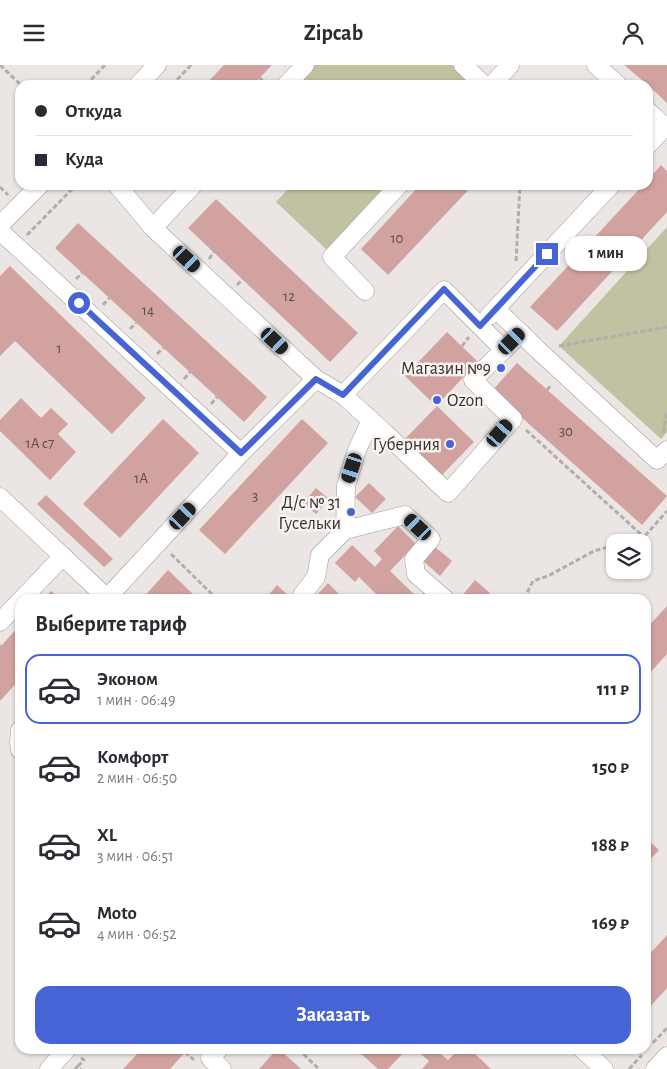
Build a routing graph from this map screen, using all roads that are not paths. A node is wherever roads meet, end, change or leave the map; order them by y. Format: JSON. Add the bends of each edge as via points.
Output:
{"nodes":[{"id":1,"x":157,"y":65,"type":"edge"},
{"id":2,"x":305,"y":65,"type":"edge"},
{"id":3,"x":463,"y":65,"type":"edge"},
{"id":4,"x":510,"y":65,"type":"edge"},
{"id":5,"x":596,"y":65,"type":"edge"},
{"id":6,"x":143,"y":80,"type":"edge"},
{"id":7,"x":291,"y":80,"type":"edge"},
{"id":8,"x":479,"y":80,"type":"edge"},
{"id":9,"x":496,"y":80,"type":"edge"},
{"id":10,"x":612,"y":80,"type":"edge"},
{"id":11,"x":653,"y":116,"type":"edge"},
{"id":12,"x":666,"y":128,"type":"edge"},
{"id":13,"x":653,"y":140,"type":"edge"},
{"id":14,"x":35,"y":190,"type":"edge"},
{"id":15,"x":121,"y":190,"type":"edge"},
{"id":16,"x":187,"y":190,"type":"edge"},
{"id":17,"x":393,"y":190,"type":"edge"},
{"id":18,"x":606,"y":190,"type":"edge"},
{"id":19,"x":0,"y":225,"type":"edge"},
{"id":20,"x":153,"y":228,"type":"junction"},
{"id":21,"x":0,"y":231,"type":"edge"},
{"id":22,"x":365,"y":291,"type":"dead end"},
{"id":23,"x":496,"y":309,"type":"junction"},
{"id":24,"x":480,"y":326,"type":"junction"},
{"id":25,"x":521,"y":333,"type":"junction"},
{"id":26,"x":504,"y":350,"type":"junction"},
{"id":27,"x":316,"y":379,"type":"junction"},
{"id":28,"x":343,"y":395,"type":"junction"},
{"id":29,"x":371,"y":420,"type":"junction"},
{"id":30,"x":667,"y":450,"type":"edge"},
{"id":31,"x":241,"y":453,"type":"junction"},
{"id":32,"x":0,"y":497,"type":"edge"},
{"id":33,"x":345,"y":530,"type":"junction"},
{"id":34,"x":63,"y":556,"type":"junction"},
{"id":35,"x":27,"y":594,"type":"edge"},
{"id":36,"x":104,"y":594,"type":"edge"},
{"id":37,"x":112,"y":594,"type":"edge"},
{"id":38,"x":303,"y":594,"type":"edge"},
{"id":39,"x":439,"y":594,"type":"edge"},
{"id":40,"x":15,"y":606,"type":"edge"},
{"id":41,"x":0,"y":622,"type":"edge"},
{"id":42,"x":62,"y":1054,"type":"edge"},
{"id":43,"x":588,"y":1054,"type":"edge"},
{"id":44,"x":667,"y":1056,"type":"edge"},
{"id":45,"x":49,"y":1069,"type":"edge"},
{"id":46,"x":604,"y":1069,"type":"edge"},
{"id":47,"x":656,"y":1069,"type":"edge"}],
"edges":[{"from":1,"to":6,"type":"street"},
{"from":2,"to":7,"type":"street"},
{"from":3,"to":8,"type":"street"},
{"from":4,"to":9,"type":"street"},
{"from":5,"to":10,"type":"street"},
{"from":11,"to":12,"type":"street"},
{"from":12,"to":13,"type":"street"},
{"from":14,"to":19,"type":"street"},
{"from":15,"to":20,"type":"street"},
{"from":16,"to":20,"type":"street"},
{"from":17,"to":22,"type":"street","via":[[332,257]]},
{"from":18,"to":23,"type":"street"},
{"from":20,"to":27,"type":"street"},
{"from":21,"to":31,"type":"street"},
{"from":23,"to":24,"type":"street"},
{"from":23,"to":25,"type":"street"},
{"from":24,"to":26,"type":"street"},
{"from":24,"to":28,"type":"street","via":[[444,289]]},
{"from":25,"to":26,"type":"street"},
{"from":25,"to":30,"type":"street","via":[[658,460]]},
{"from":26,"to":29,"type":"street","via":[[473,381],[513,419],[448,493]]},
{"from":27,"to":28,"type":"street"},
{"from":27,"to":31,"type":"street"},
{"from":28,"to":29,"type":"street"},
{"from":29,"to":33,"type":"street","via":[[346,486]]},
{"from":31,"to":37,"type":"street"},
{"from":32,"to":34,"type":"street"},
{"from":33,"to":38,"type":"street","via":[[320,555],[316,577]]},
{"from":33,"to":39,"type":"street","via":[[405,515],[431,539],[414,559],[416,574]]},
{"from":34,"to":35,"type":"street"},
{"from":34,"to":36,"type":"street"},
{"from":40,"to":41,"type":"street"},
{"from":42,"to":45,"type":"street"},
{"from":43,"to":46,"type":"street"},
{"from":44,"to":47,"type":"street"}]}
